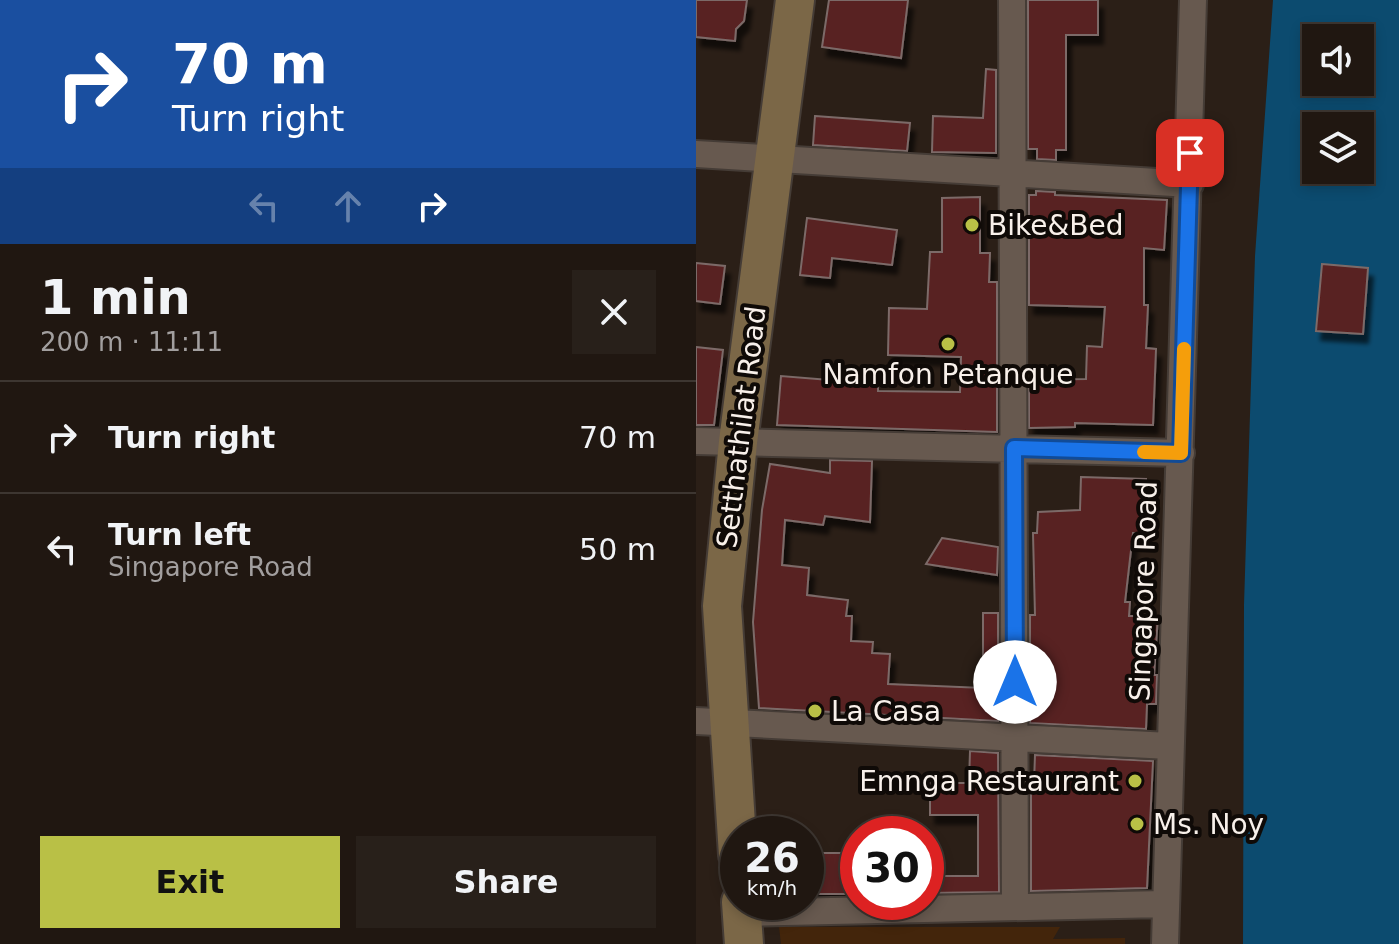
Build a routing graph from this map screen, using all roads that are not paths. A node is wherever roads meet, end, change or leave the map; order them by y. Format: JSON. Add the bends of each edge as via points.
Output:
{"nodes":[{"id":1,"x":795,"y":0,"type":"edge"},
{"id":2,"x":1012,"y":0,"type":"edge"},
{"id":3,"x":1193,"y":0,"type":"edge"},
{"id":4,"x":696,"y":154,"type":"edge"},
{"id":5,"x":774,"y":159,"type":"junction"},
{"id":6,"x":1013,"y":173,"type":"junction"},
{"id":7,"x":1190,"y":184,"type":"junction"},
{"id":8,"x":696,"y":441,"type":"edge"},
{"id":9,"x":738,"y":442,"type":"junction"},
{"id":10,"x":1014,"y":448,"type":"junction"},
{"id":11,"x":1181,"y":453,"type":"junction"},
{"id":12,"x":712,"y":721,"type":"edge"},
{"id":13,"x":1015,"y":740,"type":"junction"},
{"id":14,"x":1169,"y":746,"type":"junction"},
{"id":15,"x":730,"y":816,"type":"edge"},
{"id":16,"x":1164,"y":904,"type":"junction"},
{"id":17,"x":1015,"y":906,"type":"junction"},
{"id":18,"x":824,"y":916,"type":"edge"},
{"id":19,"x":1165,"y":944,"type":"edge"}],
"edges":[{"from":1,"to":5,"type":"street","name":"Setthathilat Road"},
{"from":2,"to":6,"type":"street"},
{"from":3,"to":7,"type":"street","name":"Singapore Road"},
{"from":4,"to":5,"type":"street"},
{"from":5,"to":6,"type":"street"},
{"from":5,"to":9,"type":"street","name":"Setthathilat Road"},
{"from":6,"to":7,"type":"street"},
{"from":6,"to":10,"type":"street"},
{"from":7,"to":11,"type":"street","name":"Singapore Road"},
{"from":8,"to":9,"type":"street"},
{"from":9,"to":10,"type":"street"},
{"from":9,"to":12,"type":"street","name":"Setthathilat Road"},
{"from":10,"to":11,"type":"street"},
{"from":10,"to":13,"type":"street"},
{"from":11,"to":14,"type":"street","name":"Singapore Road"},
{"from":12,"to":13,"type":"street"},
{"from":12,"to":15,"type":"street","name":"Setthathilat Road"},
{"from":13,"to":14,"type":"street"},
{"from":13,"to":17,"type":"street"},
{"from":14,"to":16,"type":"street","name":"Singapore Road"},
{"from":16,"to":17,"type":"street"},
{"from":16,"to":19,"type":"street","name":"Singapore Road"},
{"from":17,"to":18,"type":"street"}]}
